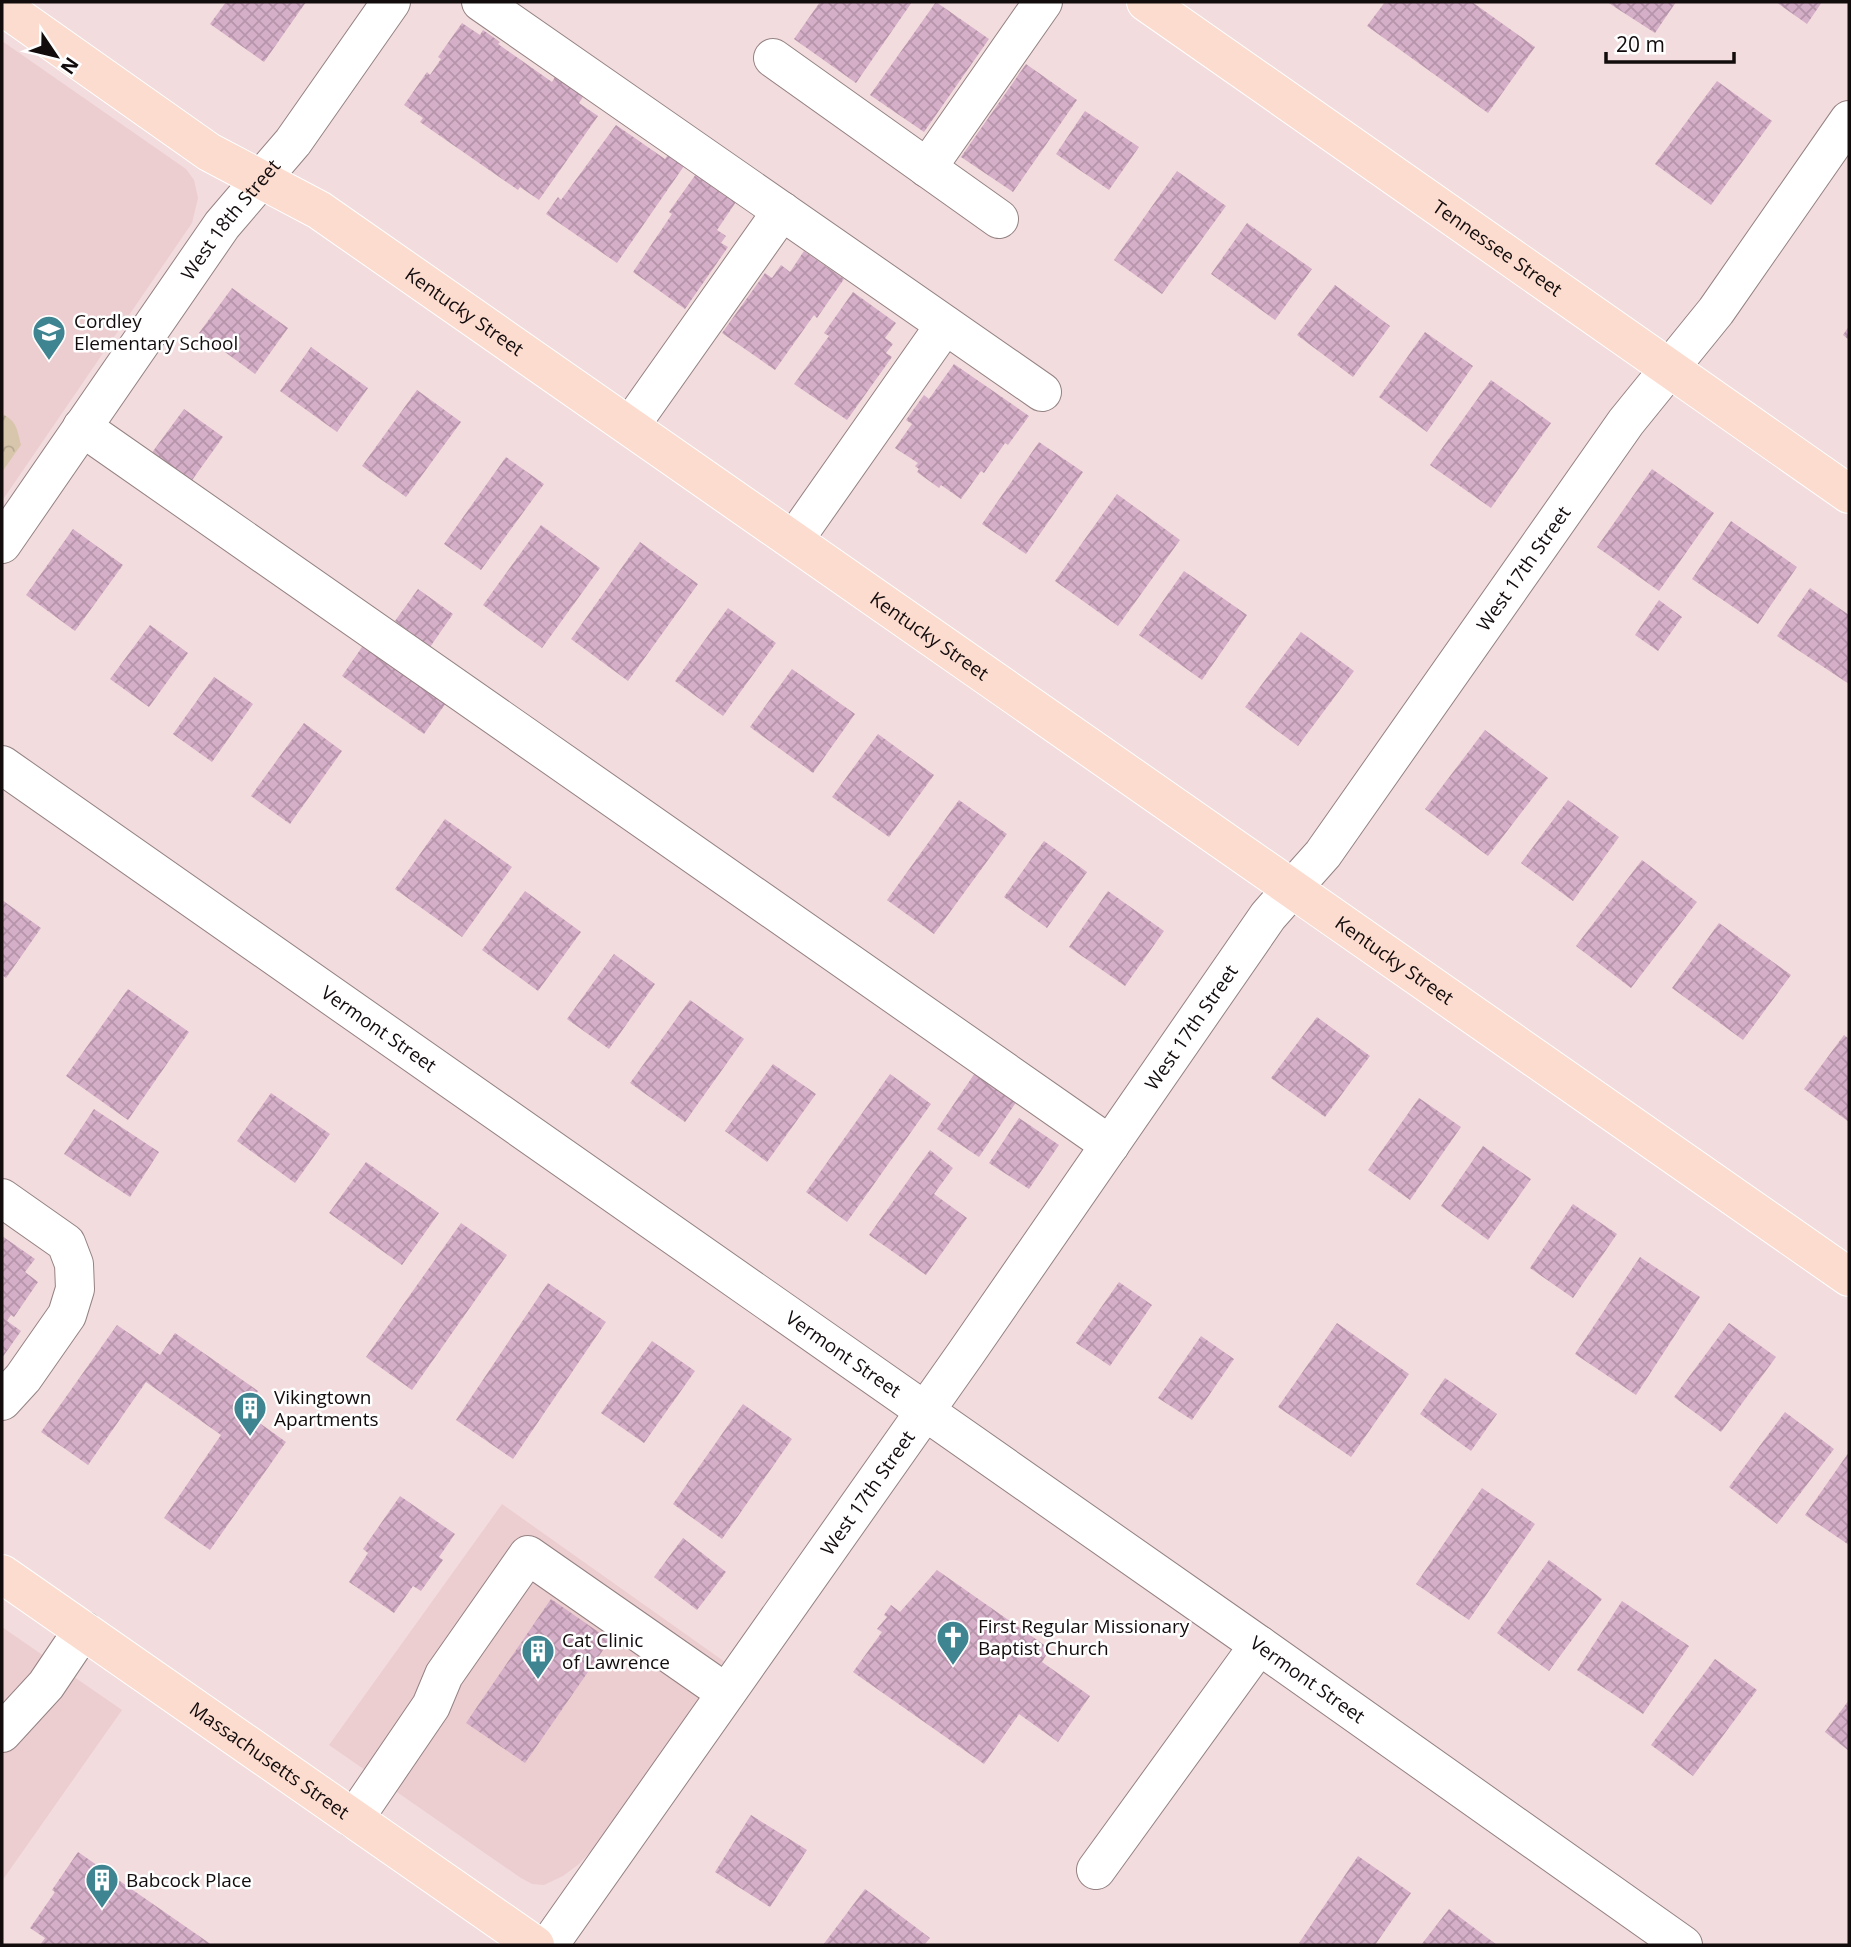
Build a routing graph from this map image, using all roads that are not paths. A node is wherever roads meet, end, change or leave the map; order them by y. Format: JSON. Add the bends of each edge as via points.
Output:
{"nodes":[{"id":1,"x":391,"y":2,"type":"edge"},
{"id":2,"x":481,"y":2,"type":"edge"},
{"id":3,"x":1043,"y":2,"type":"edge"},
{"id":4,"x":1146,"y":2,"type":"edge"},
{"id":5,"x":2,"y":6,"type":"edge"},
{"id":6,"x":773,"y":58,"type":"dead end"},
{"id":7,"x":1849,"y":120,"type":"edge"},
{"id":8,"x":927,"y":168,"type":"junction"},
{"id":9,"x":261,"y":179,"type":"junction"},
{"id":10,"x":782,"y":211,"type":"junction"},
{"id":11,"x":999,"y":219,"type":"dead end"},
{"id":12,"x":945,"y":325,"type":"junction"},
{"id":13,"x":1670,"y":368,"type":"junction"},
{"id":14,"x":1042,"y":392,"type":"dead end"},
{"id":15,"x":630,"y":426,"type":"junction"},
{"id":16,"x":82,"y":427,"type":"junction"},
{"id":17,"x":1849,"y":494,"type":"edge"},
{"id":18,"x":794,"y":540,"type":"junction"},
{"id":19,"x":2,"y":544,"type":"edge"},
{"id":20,"x":2,"y":765,"type":"edge"},
{"id":21,"x":1293,"y":888,"type":"junction"},
{"id":22,"x":1110,"y":1145,"type":"junction"},
{"id":23,"x":2,"y":1198,"type":"edge"},
{"id":24,"x":1849,"y":1277,"type":"edge"},
{"id":25,"x":2,"y":1401,"type":"edge"},
{"id":26,"x":924,"y":1411,"type":"junction"},
{"id":27,"x":2,"y":1574,"type":"edge"},
{"id":28,"x":83,"y":1630,"type":"junction"},
{"id":29,"x":1259,"y":1645,"type":"junction"},
{"id":30,"x":726,"y":1693,"type":"junction"},
{"id":31,"x":2,"y":1733,"type":"edge"},
{"id":32,"x":354,"y":1819,"type":"junction"},
{"id":33,"x":1097,"y":1870,"type":"dead end"},
{"id":34,"x":535,"y":1945,"type":"edge"},
{"id":35,"x":550,"y":1945,"type":"edge"},
{"id":36,"x":1682,"y":1945,"type":"edge"}],
"edges":[{"from":1,"to":9,"type":"street","name":"West 18th Street","via":[[293,142]]},
{"from":2,"to":10,"type":"street"},
{"from":3,"to":8,"type":"street"},
{"from":4,"to":13,"type":"main road","name":"Tennessee Street"},
{"from":5,"to":9,"type":"main road","name":"Kentucky Street","via":[[209,152]]},
{"from":6,"to":8,"type":"street"},
{"from":7,"to":13,"type":"street","name":"West 17th Street","via":[[1716,311]]},
{"from":8,"to":11,"type":"street"},
{"from":9,"to":15,"type":"main road","name":"Kentucky Street","via":[[319,210]]},
{"from":9,"to":16,"type":"street","name":"West 18th Street","via":[[222,225]]},
{"from":10,"to":12,"type":"street"},
{"from":10,"to":15,"type":"street"},
{"from":12,"to":14,"type":"street"},
{"from":12,"to":18,"type":"street"},
{"from":13,"to":17,"type":"main road","name":"Tennessee Street"},
{"from":13,"to":21,"type":"street","name":"West 17th Street","via":[[1623,426],[1323,854]]},
{"from":15,"to":18,"type":"main road","name":"Kentucky Street"},
{"from":16,"to":19,"type":"street","name":"West 18th Street"},
{"from":16,"to":22,"type":"street"},
{"from":18,"to":21,"type":"main road","name":"Kentucky Street"},
{"from":20,"to":26,"type":"street","name":"Vermont Street"},
{"from":21,"to":22,"type":"street","name":"West 17th Street","via":[[1268,916]]},
{"from":21,"to":24,"type":"main road","name":"Kentucky Street"},
{"from":22,"to":26,"type":"street","name":"West 17th Street"},
{"from":23,"to":25,"type":"street","via":[[66,1244],[74,1264],[75,1289],[67,1315]]},
{"from":26,"to":29,"type":"street","name":"Vermont Street"},
{"from":26,"to":30,"type":"street","name":"West 17th Street"},
{"from":27,"to":28,"type":"main road","name":"Massachusetts Street"},
{"from":28,"to":31,"type":"street","via":[[46,1685]]},
{"from":28,"to":32,"type":"main road","name":"Massachusetts Street"},
{"from":29,"to":33,"type":"street"},
{"from":29,"to":36,"type":"street","name":"Vermont Street"},
{"from":30,"to":32,"type":"street","via":[[528,1555],[444,1675],[431,1706]]},
{"from":30,"to":35,"type":"street","name":"West 17th Street"},
{"from":32,"to":34,"type":"main road","name":"Massachusetts Street"}]}
